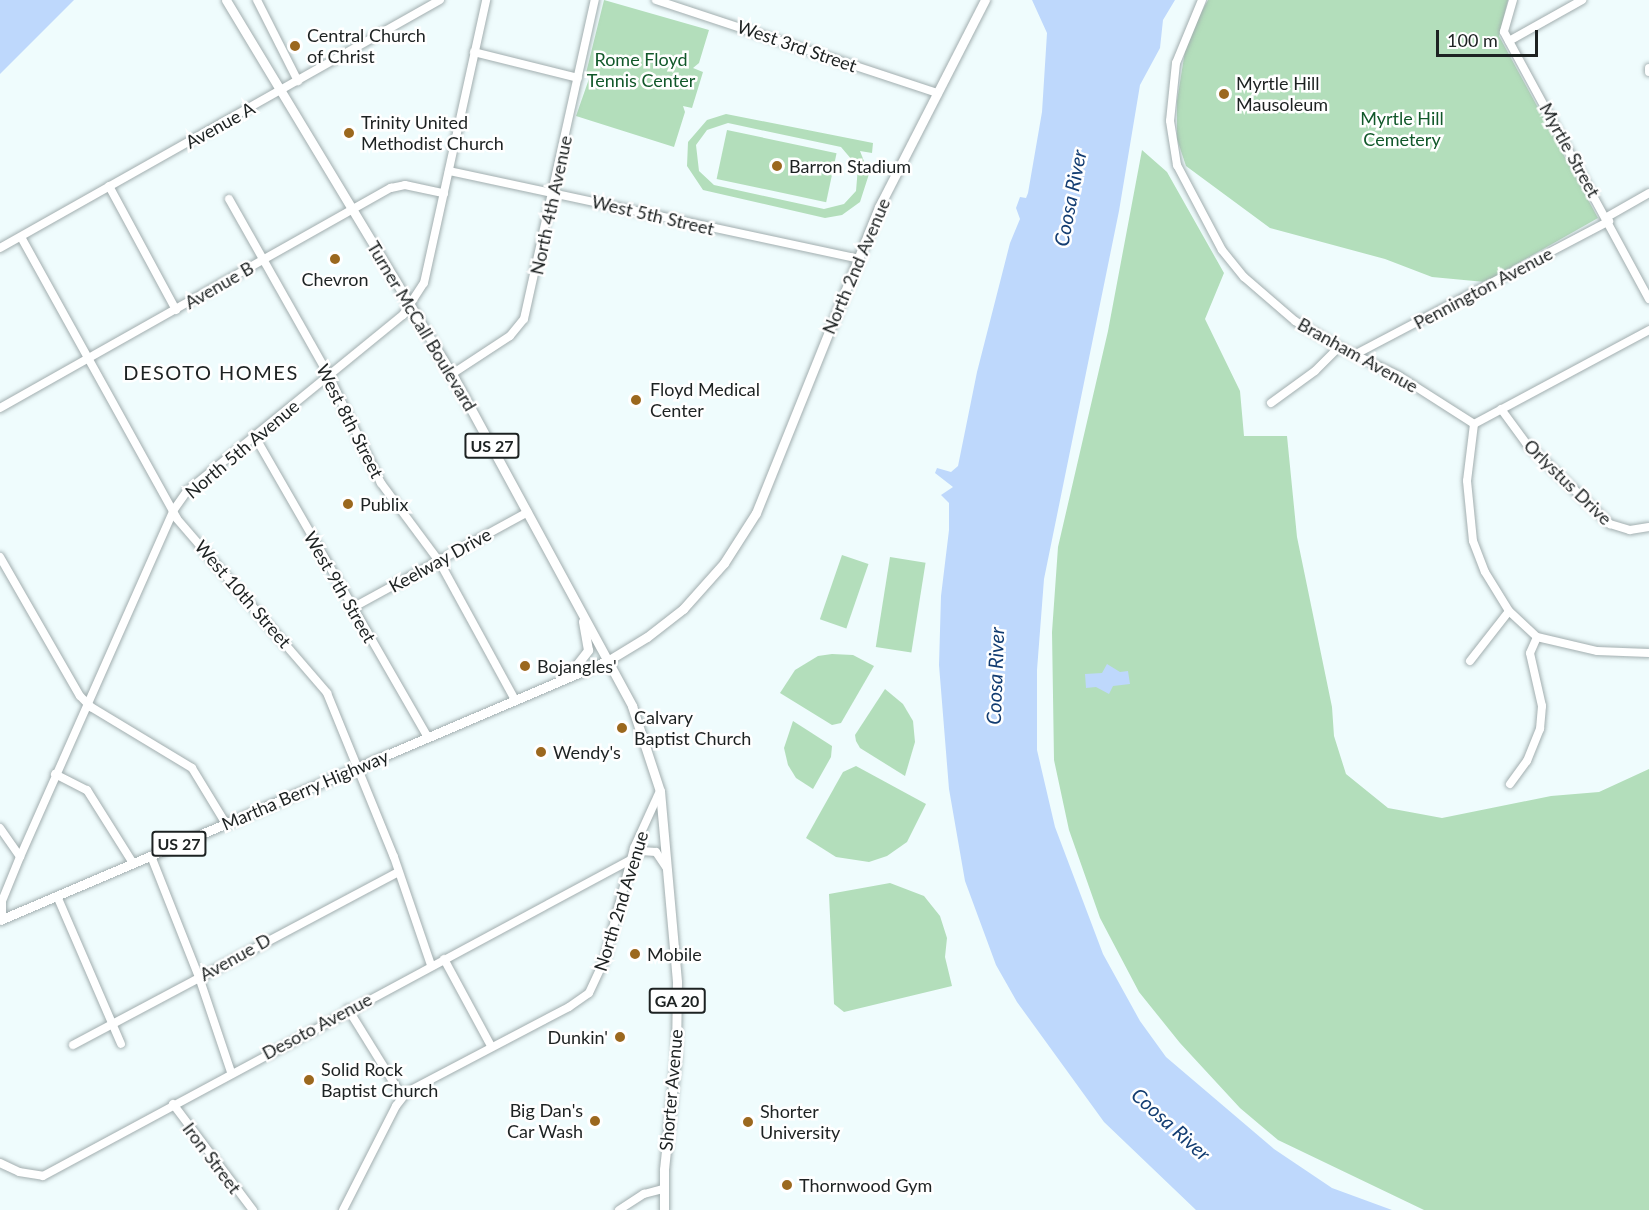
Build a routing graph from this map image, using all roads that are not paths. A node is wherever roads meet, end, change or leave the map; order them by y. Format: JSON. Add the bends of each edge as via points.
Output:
{"nodes":[{"id":1,"x":226,"y":0,"type":"edge"},
{"id":2,"x":257,"y":0,"type":"edge"},
{"id":3,"x":440,"y":0,"type":"edge"},
{"id":4,"x":486,"y":0,"type":"edge"},
{"id":5,"x":596,"y":0,"type":"edge"},
{"id":6,"x":656,"y":0,"type":"edge"},
{"id":7,"x":985,"y":0,"type":"edge"},
{"id":8,"x":1202,"y":0,"type":"edge"},
{"id":9,"x":1513,"y":0,"type":"edge"},
{"id":10,"x":1582,"y":0,"type":"edge"},
{"id":11,"x":1509,"y":41,"type":"junction"},
{"id":12,"x":474,"y":52,"type":"junction"},
{"id":13,"x":578,"y":78,"type":"junction"},
{"id":14,"x":298,"y":81,"type":"junction"},
{"id":15,"x":280,"y":92,"type":"junction"},
{"id":16,"x":938,"y":93,"type":"junction"},
{"id":17,"x":449,"y":171,"type":"junction"},
{"id":18,"x":109,"y":186,"type":"junction"},
{"id":19,"x":553,"y":192,"type":"junction"},
{"id":20,"x":444,"y":193,"type":"junction"},
{"id":21,"x":1649,"y":193,"type":"edge"},
{"id":22,"x":229,"y":199,"type":"dead end"},
{"id":23,"x":353,"y":210,"type":"junction"},
{"id":24,"x":1608,"y":219,"type":"junction"},
{"id":25,"x":21,"y":237,"type":"junction"},
{"id":26,"x":0,"y":248,"type":"edge"},
{"id":27,"x":858,"y":259,"type":"junction"},
{"id":28,"x":262,"y":260,"type":"junction"},
{"id":29,"x":1649,"y":299,"type":"edge"},
{"id":30,"x":411,"y":304,"type":"junction"},
{"id":31,"x":176,"y":310,"type":"junction"},
{"id":32,"x":1649,"y":330,"type":"edge"},
{"id":33,"x":1339,"y":347,"type":"junction"},
{"id":34,"x":1356,"y":354,"type":"junction"},
{"id":35,"x":90,"y":359,"type":"junction"},
{"id":36,"x":452,"y":374,"type":"junction"},
{"id":37,"x":329,"y":376,"type":"junction"},
{"id":38,"x":1271,"y":403,"type":"dead end"},
{"id":39,"x":0,"y":408,"type":"edge"},
{"id":40,"x":1501,"y":409,"type":"junction"},
{"id":41,"x":1474,"y":424,"type":"junction"},
{"id":42,"x":254,"y":435,"type":"junction"},
{"id":43,"x":173,"y":511,"type":"junction"},
{"id":44,"x":528,"y":512,"type":"junction"},
{"id":45,"x":1649,"y":527,"type":"edge"},
{"id":46,"x":0,"y":556,"type":"edge"},
{"id":47,"x":439,"y":561,"type":"junction"},
{"id":48,"x":352,"y":608,"type":"junction"},
{"id":49,"x":581,"y":609,"type":"junction"},
{"id":50,"x":1509,"y":611,"type":"junction"},
{"id":51,"x":1537,"y":637,"type":"junction"},
{"id":52,"x":1649,"y":653,"type":"edge"},
{"id":53,"x":609,"y":660,"type":"junction"},
{"id":54,"x":1470,"y":661,"type":"dead end"},
{"id":55,"x":560,"y":680,"type":"junction"},
{"id":56,"x":515,"y":700,"type":"junction"},
{"id":57,"x":86,"y":702,"type":"junction"},
{"id":58,"x":428,"y":738,"type":"junction"},
{"id":59,"x":358,"y":768,"type":"junction"},
{"id":60,"x":55,"y":774,"type":"junction"},
{"id":61,"x":1510,"y":784,"type":"dead end"},
{"id":62,"x":660,"y":791,"type":"junction"},
{"id":63,"x":226,"y":824,"type":"junction"},
{"id":64,"x":0,"y":828,"type":"edge"},
{"id":65,"x":151,"y":856,"type":"junction"},
{"id":66,"x":20,"y":857,"type":"junction"},
{"id":67,"x":632,"y":859,"type":"junction"},
{"id":68,"x":134,"y":863,"type":"junction"},
{"id":69,"x":669,"y":871,"type":"junction"},
{"id":70,"x":398,"y":872,"type":"junction"},
{"id":71,"x":57,"y":896,"type":"junction"},
{"id":72,"x":1,"y":920,"type":"edge"},
{"id":73,"x":444,"y":958,"type":"junction"},
{"id":74,"x":431,"y":965,"type":"junction"},
{"id":75,"x":199,"y":977,"type":"junction"},
{"id":76,"x":348,"y":1009,"type":"junction"},
{"id":77,"x":112,"y":1024,"type":"junction"},
{"id":78,"x":122,"y":1044,"type":"dead end"},
{"id":79,"x":73,"y":1045,"type":"dead end"},
{"id":80,"x":491,"y":1046,"type":"junction"},
{"id":81,"x":231,"y":1072,"type":"junction"},
{"id":82,"x":402,"y":1096,"type":"junction"},
{"id":83,"x":173,"y":1104,"type":"junction"},
{"id":84,"x":0,"y":1163,"type":"edge"},
{"id":85,"x":663,"y":1189,"type":"junction"},
{"id":86,"x":253,"y":1210,"type":"edge"},
{"id":87,"x":343,"y":1210,"type":"edge"},
{"id":88,"x":619,"y":1210,"type":"edge"},
{"id":89,"x":664,"y":1210,"type":"edge"}],
"edges":[{"from":1,"to":15,"type":"main road","name":"Turner McCall Boulevard","number":"US 27"},
{"from":2,"to":14,"type":"street"},
{"from":3,"to":14,"type":"street","name":"Avenue A"},
{"from":4,"to":12,"type":"street","name":"North 5th Avenue"},
{"from":5,"to":13,"type":"street","name":"North 4th Avenue"},
{"from":6,"to":16,"type":"street","name":"West 3rd Street"},
{"from":7,"to":16,"type":"main road","name":"North 2nd Avenue"},
{"from":8,"to":33,"type":"street","name":"Branham Avenue","via":[[1181,43],[1173,73],[1169,114],[1178,165],[1206,222],[1234,265],[1295,321]]},
{"from":9,"to":11,"type":"street","name":"Myrtle Street","via":[[1504,32]]},
{"from":10,"to":11,"type":"street"},
{"from":11,"to":24,"type":"street","name":"Myrtle Street"},
{"from":12,"to":13,"type":"street"},
{"from":12,"to":17,"type":"street","name":"North 5th Avenue"},
{"from":13,"to":19,"type":"street","name":"North 4th Avenue"},
{"from":14,"to":15,"type":"street","name":"Avenue A"},
{"from":15,"to":18,"type":"street","name":"Avenue A"},
{"from":15,"to":23,"type":"main road","name":"Turner McCall Boulevard","number":"US 27"},
{"from":16,"to":27,"type":"main road","name":"North 2nd Avenue","via":[[879,207]]},
{"from":17,"to":19,"type":"street","name":"West 5th Street"},
{"from":17,"to":20,"type":"street","name":"North 5th Avenue"},
{"from":18,"to":25,"type":"street","name":"Avenue A"},
{"from":18,"to":31,"type":"street"},
{"from":19,"to":27,"type":"street","name":"West 5th Street"},
{"from":19,"to":36,"type":"street","name":"North 4th Avenue","via":[[525,319],[510,336]]},
{"from":20,"to":23,"type":"street","name":"Avenue B","via":[[402,185]]},
{"from":20,"to":30,"type":"street","name":"North 5th Avenue","via":[[424,283]]},
{"from":21,"to":24,"type":"street","name":"Pennington Avenue"},
{"from":22,"to":28,"type":"street","name":"West 8th Street"},
{"from":23,"to":28,"type":"street","name":"Avenue B"},
{"from":23,"to":30,"type":"main road","name":"Turner McCall Boulevard","number":"US 27"},
{"from":24,"to":29,"type":"street","name":"Myrtle Street"},
{"from":24,"to":34,"type":"street","name":"Pennington Avenue"},
{"from":25,"to":26,"type":"street","name":"Avenue A"},
{"from":25,"to":35,"type":"street","name":"West 10th Street"},
{"from":27,"to":53,"type":"main road","name":"North 2nd Avenue","via":[[756,513],[712,579],[683,609],[647,638]]},
{"from":28,"to":31,"type":"street","name":"Avenue B"},
{"from":28,"to":37,"type":"street","name":"West 8th Street"},
{"from":30,"to":36,"type":"main road","name":"Turner McCall Boulevard","number":"US 27"},
{"from":30,"to":37,"type":"street","name":"North 5th Avenue"},
{"from":31,"to":35,"type":"street","name":"Avenue B"},
{"from":32,"to":40,"type":"street"},
{"from":33,"to":34,"type":"street","name":"Branham Avenue"},
{"from":33,"to":38,"type":"street","via":[[1315,371]]},
{"from":34,"to":41,"type":"street","name":"Branham Avenue","via":[[1399,376]]},
{"from":35,"to":39,"type":"street","name":"Avenue B"},
{"from":35,"to":43,"type":"street","name":"West 10th Street"},
{"from":36,"to":44,"type":"main road","name":"Turner McCall Boulevard","number":"US 27"},
{"from":37,"to":42,"type":"street","name":"North 5th Avenue"},
{"from":37,"to":47,"type":"street","name":"West 8th Street","via":[[381,483]]},
{"from":40,"to":41,"type":"street"},
{"from":40,"to":45,"type":"street","name":"Orlystus Drive","via":[[1526,443],[1610,524],[1630,530]]},
{"from":41,"to":50,"type":"street","via":[[1467,481],[1473,541],[1485,572]]},
{"from":42,"to":43,"type":"street","name":"North 5th Avenue","via":[[187,491]]},
{"from":42,"to":48,"type":"street","name":"West 9th Street"},
{"from":43,"to":57,"type":"street","name":"North 5th Avenue"},
{"from":43,"to":59,"type":"street","name":"West 10th Street","via":[[324,687]]},
{"from":44,"to":47,"type":"street","name":"Keelway Drive"},
{"from":44,"to":49,"type":"main road","name":"Turner McCall Boulevard","number":"US 27"},
{"from":46,"to":57,"type":"street"},
{"from":47,"to":48,"type":"street","name":"Keelway Drive"},
{"from":47,"to":56,"type":"street","name":"West 8th Street"},
{"from":48,"to":58,"type":"street","name":"West 9th Street"},
{"from":49,"to":53,"type":"main road","name":"Turner McCall Boulevard","number":"US 27"},
{"from":49,"to":55,"type":"main road","number":"US 27","via":[[587,654],[579,667]]},
{"from":50,"to":51,"type":"street"},
{"from":50,"to":54,"type":"street"},
{"from":51,"to":52,"type":"street","via":[[1597,651]]},
{"from":51,"to":61,"type":"street","via":[[1530,653],[1540,691],[1540,729],[1527,761]]},
{"from":53,"to":55,"type":"main road","name":"Martha Berry Highway","number":"US 27"},
{"from":53,"to":62,"type":"main road","name":"Turner McCall Boulevard","number":"GA 20","via":[[632,706]]},
{"from":55,"to":56,"type":"main road","name":"Martha Berry Highway","number":"US 27"},
{"from":56,"to":58,"type":"main road","name":"Martha Berry Highway","number":"US 27"},
{"from":57,"to":60,"type":"street","name":"North 5th Avenue"},
{"from":57,"to":63,"type":"street","via":[[192,768]]},
{"from":58,"to":59,"type":"main road","name":"Martha Berry Highway","number":"US 27"},
{"from":59,"to":63,"type":"main road","name":"Martha Berry Highway","number":"US 27"},
{"from":59,"to":70,"type":"street","name":"West 10th Street"},
{"from":60,"to":66,"type":"street","name":"North 5th Avenue"},
{"from":60,"to":68,"type":"street","via":[[87,790]]},
{"from":62,"to":67,"type":"street","name":"North 2nd Avenue"},
{"from":62,"to":69,"type":"main road","name":"Shorter Avenue","number":"GA 20"},
{"from":63,"to":65,"type":"main road","name":"Martha Berry Highway","number":"US 27"},
{"from":64,"to":66,"type":"street"},
{"from":65,"to":68,"type":"main road","name":"Martha Berry Highway","number":"US 27"},
{"from":65,"to":75,"type":"street"},
{"from":66,"to":72,"type":"street","name":"North 5th Avenue","via":[[2,901]]},
{"from":67,"to":69,"type":"street","name":"Desoto Avenue","via":[[648,849],[660,856]]},
{"from":67,"to":73,"type":"street","name":"Desoto Avenue"},
{"from":67,"to":80,"type":"street","name":"North 2nd Avenue","via":[[593,987],[579,1001]]},
{"from":68,"to":71,"type":"main road","name":"Martha Berry Highway","number":"US 27"},
{"from":69,"to":85,"type":"main road","name":"Shorter Avenue","number":"GA 20","via":[[677,1023]]},
{"from":70,"to":74,"type":"street","name":"West 10th Street"},
{"from":70,"to":75,"type":"street","name":"Avenue D"},
{"from":71,"to":72,"type":"main road","name":"Martha Berry Highway","number":"US 27"},
{"from":71,"to":77,"type":"street"},
{"from":73,"to":74,"type":"street","name":"Desoto Avenue"},
{"from":73,"to":80,"type":"street"},
{"from":74,"to":76,"type":"street","name":"Desoto Avenue"},
{"from":75,"to":77,"type":"street","name":"Avenue D"},
{"from":75,"to":81,"type":"street"},
{"from":76,"to":81,"type":"street","name":"Desoto Avenue"},
{"from":76,"to":82,"type":"street"},
{"from":77,"to":78,"type":"street"},
{"from":77,"to":79,"type":"street","name":"Avenue D"},
{"from":80,"to":82,"type":"street","name":"North 2nd Avenue"},
{"from":81,"to":83,"type":"street","name":"Desoto Avenue"},
{"from":82,"to":87,"type":"street"},
{"from":83,"to":84,"type":"street","name":"Desoto Avenue","via":[[43,1176],[19,1172]]},
{"from":83,"to":86,"type":"street","name":"Iron Street"},
{"from":85,"to":88,"type":"street","via":[[644,1194]]},
{"from":85,"to":89,"type":"main road","name":"Shorter Avenue","number":"GA 20"}]}
